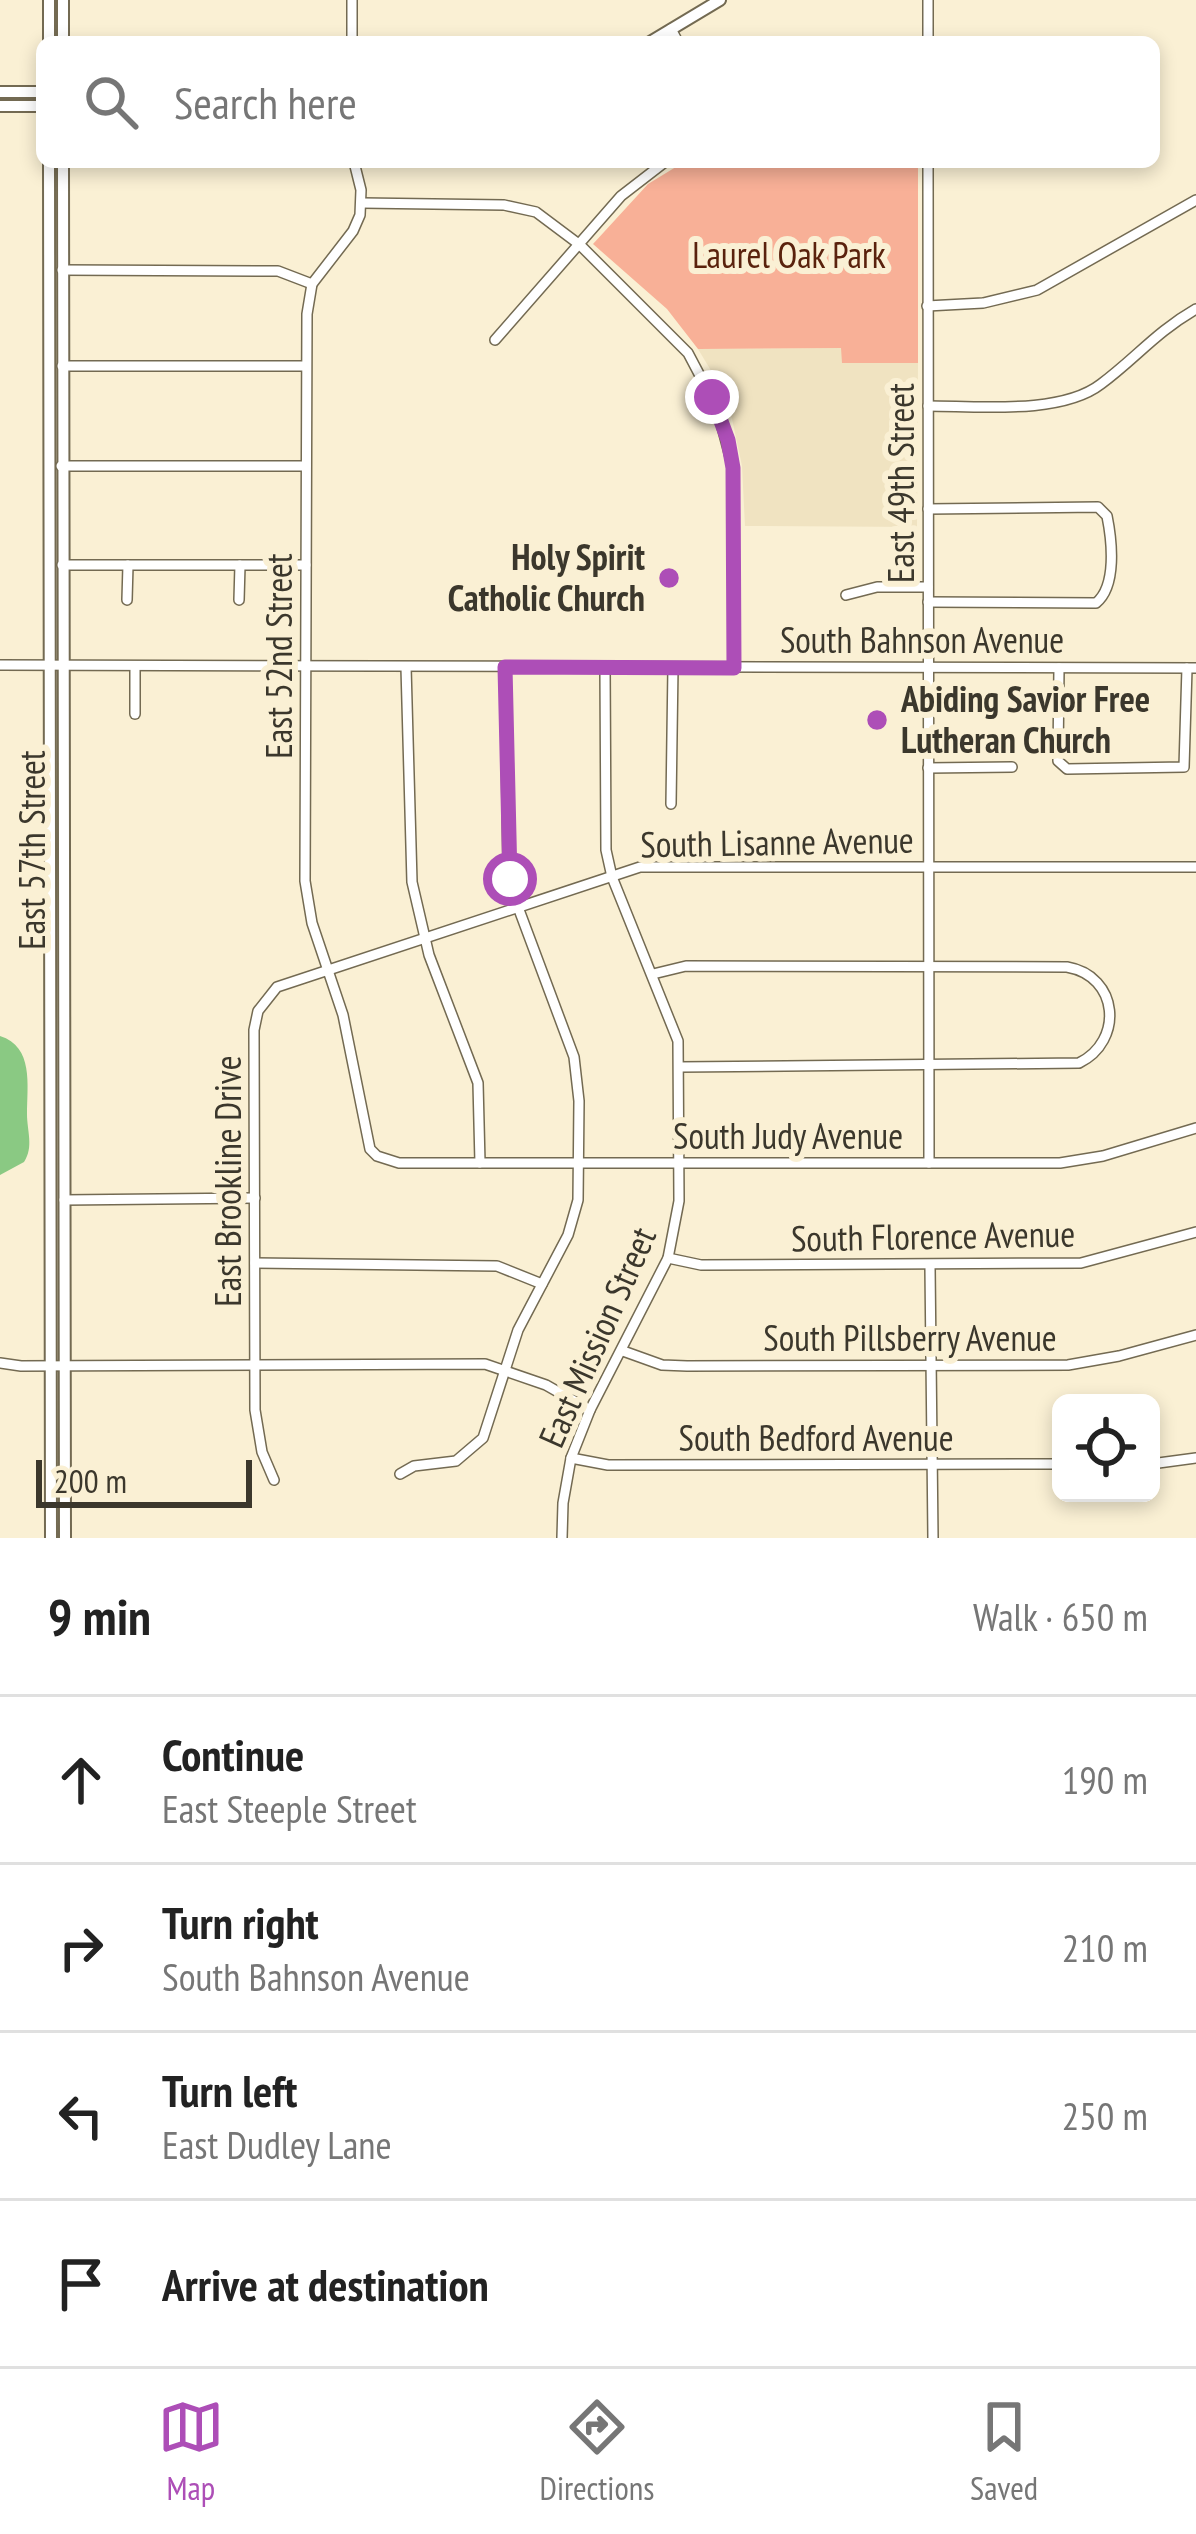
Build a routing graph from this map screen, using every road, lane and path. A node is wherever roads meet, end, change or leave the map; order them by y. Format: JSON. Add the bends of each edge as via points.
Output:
{"nodes":[{"id":1,"x":49,"y":0,"type":"edge"},
{"id":2,"x":63,"y":0,"type":"edge"},
{"id":3,"x":352,"y":0,"type":"edge"},
{"id":4,"x":720,"y":0,"type":"edge"},
{"id":5,"x":928,"y":0,"type":"edge"},
{"id":6,"x":671,"y":29,"type":"junction"},
{"id":7,"x":49,"y":36,"type":"edge"},
{"id":8,"x":63,"y":36,"type":"edge"},
{"id":9,"x":352,"y":36,"type":"edge"},
{"id":10,"x":660,"y":36,"type":"edge"},
{"id":11,"x":675,"y":36,"type":"edge"},
{"id":12,"x":928,"y":36,"type":"edge"},
{"id":13,"x":0,"y":92,"type":"edge"},
{"id":14,"x":36,"y":92,"type":"edge"},
{"id":15,"x":0,"y":106,"type":"edge"},
{"id":16,"x":36,"y":106,"type":"edge"},
{"id":17,"x":49,"y":168,"type":"edge"},
{"id":18,"x":63,"y":168,"type":"edge"},
{"id":19,"x":355,"y":168,"type":"edge"},
{"id":20,"x":657,"y":168,"type":"edge"},
{"id":21,"x":928,"y":168,"type":"edge"},
{"id":22,"x":1196,"y":200,"type":"edge"},
{"id":23,"x":362,"y":203,"type":"junction"},
{"id":24,"x":580,"y":244,"type":"junction"},
{"id":25,"x":62,"y":270,"type":"junction"},
{"id":26,"x":312,"y":284,"type":"junction"},
{"id":27,"x":927,"y":306,"type":"junction"},
{"id":28,"x":1196,"y":309,"type":"edge"},
{"id":29,"x":495,"y":340,"type":"dead end"},
{"id":30,"x":306,"y":365,"type":"junction"},
{"id":31,"x":62,"y":366,"type":"junction"},
{"id":32,"x":928,"y":406,"type":"junction"},
{"id":33,"x":62,"y":466,"type":"junction"},
{"id":34,"x":306,"y":466,"type":"junction"},
{"id":35,"x":928,"y":509,"type":"junction"},
{"id":36,"x":62,"y":565,"type":"junction"},
{"id":37,"x":128,"y":565,"type":"junction"},
{"id":38,"x":240,"y":565,"type":"junction"},
{"id":39,"x":306,"y":565,"type":"junction"},
{"id":40,"x":928,"y":587,"type":"junction"},
{"id":41,"x":846,"y":596,"type":"dead end"},
{"id":42,"x":127,"y":600,"type":"dead end"},
{"id":43,"x":239,"y":600,"type":"dead end"},
{"id":44,"x":928,"y":602,"type":"junction"},
{"id":45,"x":0,"y":665,"type":"edge"},
{"id":46,"x":54,"y":666,"type":"junction"},
{"id":47,"x":135,"y":666,"type":"junction"},
{"id":48,"x":306,"y":667,"type":"junction"},
{"id":49,"x":406,"y":667,"type":"junction"},
{"id":50,"x":505,"y":667,"type":"junction"},
{"id":51,"x":605,"y":667,"type":"junction"},
{"id":52,"x":673,"y":667,"type":"junction"},
{"id":53,"x":928,"y":667,"type":"junction"},
{"id":54,"x":734,"y":668,"type":"junction"},
{"id":55,"x":1059,"y":668,"type":"junction"},
{"id":56,"x":1192,"y":668,"type":"edge"},
{"id":57,"x":135,"y":714,"type":"dead end"},
{"id":58,"x":1012,"y":767,"type":"dead end"},
{"id":59,"x":928,"y":768,"type":"junction"},
{"id":60,"x":671,"y":804,"type":"dead end"},
{"id":61,"x":928,"y":865,"type":"junction"},
{"id":62,"x":1196,"y":867,"type":"edge"},
{"id":63,"x":613,"y":877,"type":"junction"},
{"id":64,"x":518,"y":907,"type":"junction"},
{"id":65,"x":424,"y":937,"type":"junction"},
{"id":66,"x":372,"y":954,"type":"joint"},
{"id":67,"x":929,"y":968,"type":"junction"},
{"id":68,"x":327,"y":969,"type":"junction"},
{"id":69,"x":653,"y":974,"type":"junction"},
{"id":70,"x":929,"y":1064,"type":"junction"},
{"id":71,"x":680,"y":1067,"type":"junction"},
{"id":72,"x":1196,"y":1128,"type":"edge"},
{"id":73,"x":377,"y":1156,"type":"joint"},
{"id":74,"x":480,"y":1163,"type":"junction"},
{"id":75,"x":579,"y":1163,"type":"junction"},
{"id":76,"x":929,"y":1163,"type":"junction"},
{"id":77,"x":680,"y":1164,"type":"junction"},
{"id":78,"x":255,"y":1198,"type":"junction"},
{"id":79,"x":64,"y":1200,"type":"junction"},
{"id":80,"x":1196,"y":1232,"type":"edge"},
{"id":81,"x":668,"y":1258,"type":"junction"},
{"id":82,"x":255,"y":1263,"type":"junction"},
{"id":83,"x":930,"y":1267,"type":"junction"},
{"id":84,"x":542,"y":1284,"type":"junction"},
{"id":85,"x":1196,"y":1336,"type":"edge"},
{"id":86,"x":623,"y":1351,"type":"junction"},
{"id":87,"x":0,"y":1363,"type":"edge"},
{"id":88,"x":930,"y":1363,"type":"junction"},
{"id":89,"x":257,"y":1364,"type":"junction"},
{"id":90,"x":50,"y":1365,"type":"junction"},
{"id":91,"x":64,"y":1365,"type":"junction"},
{"id":92,"x":506,"y":1369,"type":"junction"},
{"id":93,"x":590,"y":1410,"type":"junction"},
{"id":94,"x":571,"y":1458,"type":"junction"},
{"id":95,"x":1196,"y":1458,"type":"edge"},
{"id":96,"x":1160,"y":1463,"type":"edge"},
{"id":97,"x":1052,"y":1464,"type":"edge"},
{"id":98,"x":932,"y":1466,"type":"junction"},
{"id":99,"x":400,"y":1474,"type":"dead end"},
{"id":100,"x":274,"y":1480,"type":"dead end"},
{"id":101,"x":51,"y":1538,"type":"edge"},
{"id":102,"x":65,"y":1538,"type":"edge"},
{"id":103,"x":562,"y":1538,"type":"edge"},
{"id":104,"x":933,"y":1538,"type":"edge"}],
"edges":[{"from":1,"to":7,"type":"main road"},
{"from":2,"to":8,"type":"main road"},
{"from":3,"to":9,"type":"street"},
{"from":4,"to":6,"type":"main road"},
{"from":5,"to":12,"type":"street"},
{"from":6,"to":10,"type":"main road"},
{"from":6,"to":11,"type":"street"},
{"from":13,"to":14,"type":"main road"},
{"from":15,"to":16,"type":"main road"},
{"from":17,"to":46,"type":"main road","name":"East 57th Street"},
{"from":18,"to":25,"type":"main road","name":"East 57th Street"},
{"from":19,"to":23,"type":"street"},
{"from":20,"to":24,"type":"street"},
{"from":21,"to":27,"type":"street","name":"East 49th Street"},
{"from":22,"to":27,"type":"street","via":[[1037,290]]},
{"from":23,"to":24,"type":"street","via":[[514,206],[542,215]]},
{"from":23,"to":26,"type":"street","via":[[353,231]]},
{"from":24,"to":29,"type":"street"},
{"from":24,"to":54,"type":"street","via":[[688,353],[717,408],[733,468]]},
{"from":25,"to":26,"type":"street","via":[[278,271]]},
{"from":25,"to":31,"type":"main road","name":"East 57th Street"},
{"from":26,"to":30,"type":"street","name":"East 52nd Street"},
{"from":27,"to":32,"type":"street","name":"East 49th Street"},
{"from":28,"to":32,"type":"street","via":[[1099,387],[1042,404]]},
{"from":30,"to":31,"type":"street"},
{"from":30,"to":34,"type":"street","name":"East 52nd Street"},
{"from":31,"to":33,"type":"main road","name":"East 57th Street"},
{"from":32,"to":35,"type":"street","name":"East 49th Street"},
{"from":33,"to":34,"type":"street"},
{"from":33,"to":36,"type":"main road","name":"East 57th Street"},
{"from":34,"to":39,"type":"street","name":"East 52nd Street"},
{"from":35,"to":40,"type":"street","name":"East 49th Street"},
{"from":35,"to":44,"type":"street","via":[[1098,507],[1108,516],[1110,557],[1107,592],[1096,603]]},
{"from":36,"to":37,"type":"street"},
{"from":36,"to":46,"type":"main road","name":"East 57th Street"},
{"from":37,"to":38,"type":"street"},
{"from":37,"to":42,"type":"street"},
{"from":38,"to":39,"type":"street"},
{"from":38,"to":43,"type":"street"},
{"from":39,"to":48,"type":"street","name":"East 52nd Street"},
{"from":40,"to":41,"type":"street"},
{"from":40,"to":44,"type":"street","name":"East 49th Street"},
{"from":44,"to":53,"type":"street","name":"East 49th Street"},
{"from":45,"to":46,"type":"street","name":"South Bahnson Avenue"},
{"from":46,"to":47,"type":"street","name":"South Bahnson Avenue"},
{"from":46,"to":79,"type":"main road","name":"East 57th Street"},
{"from":46,"to":90,"type":"main road","name":"East 57th Street"},
{"from":47,"to":48,"type":"street","name":"South Bahnson Avenue"},
{"from":47,"to":57,"type":"street"},
{"from":48,"to":49,"type":"street","name":"South Bahnson Avenue"},
{"from":48,"to":68,"type":"street","name":"East 52nd Street","via":[[305,881]]},
{"from":49,"to":50,"type":"street","name":"South Bahnson Avenue"},
{"from":49,"to":65,"type":"street","via":[[409,849]]},
{"from":50,"to":51,"type":"street","name":"South Bahnson Avenue"},
{"from":50,"to":64,"type":"street","via":[[507,851]]},
{"from":51,"to":52,"type":"street","name":"South Bahnson Avenue"},
{"from":51,"to":63,"type":"street","name":"East Mission Street","via":[[604,834]]},
{"from":52,"to":54,"type":"street","name":"South Bahnson Avenue"},
{"from":52,"to":60,"type":"street"},
{"from":53,"to":54,"type":"street","name":"South Bahnson Avenue"},
{"from":53,"to":55,"type":"street","name":"South Bahnson Avenue"},
{"from":53,"to":59,"type":"street","name":"East 49th Street"},
{"from":55,"to":56,"type":"street","name":"South Bahnson Avenue"},
{"from":55,"to":56,"type":"street","via":[[1058,760],[1067,770],[1184,767]]},
{"from":58,"to":59,"type":"street"},
{"from":59,"to":61,"type":"street","name":"East 49th Street"},
{"from":61,"to":62,"type":"street","name":"South Lisanne Avenue"},
{"from":61,"to":63,"type":"street","name":"South Lisanne Avenue","via":[[651,866]]},
{"from":61,"to":67,"type":"street","name":"East 49th Street"},
{"from":63,"to":64,"type":"street","name":"South Lisanne Avenue"},
{"from":63,"to":69,"type":"street","name":"East Mission Street"},
{"from":64,"to":65,"type":"street","name":"South Lisanne Avenue"},
{"from":64,"to":75,"type":"street","via":[[574,1057]]},
{"from":65,"to":66,"type":"street","name":"South Lisanne Avenue"},
{"from":65,"to":74,"type":"street","via":[[478,1083]]},
{"from":66,"to":68,"type":"street","name":"East Brookline Drive"},
{"from":67,"to":69,"type":"street","via":[[686,966]]},
{"from":67,"to":70,"type":"street","name":"East 49th Street"},
{"from":67,"to":70,"type":"street","via":[[1082,970],[1103,988],[1108,1015],[1103,1044],[1079,1064]]},
{"from":68,"to":73,"type":"street","name":"East 52nd Street","via":[[366,1139]]},
{"from":68,"to":78,"type":"street","name":"East Brookline Drive","via":[[277,987],[258,1011]]},
{"from":69,"to":71,"type":"street","name":"East Mission Street"},
{"from":70,"to":71,"type":"street"},
{"from":70,"to":76,"type":"street","name":"East 49th Street"},
{"from":71,"to":77,"type":"street","name":"East Mission Street"},
{"from":72,"to":76,"type":"street","name":"South Judy Avenue","via":[[1085,1160]]},
{"from":73,"to":74,"type":"street","name":"South Judy Avenue"},
{"from":74,"to":75,"type":"street","name":"South Judy Avenue"},
{"from":75,"to":77,"type":"street","name":"South Judy Avenue"},
{"from":75,"to":84,"type":"street","via":[[574,1219]]},
{"from":76,"to":77,"type":"street","name":"South Judy Avenue"},
{"from":77,"to":81,"type":"street","name":"East Mission Street"},
{"from":78,"to":79,"type":"street"},
{"from":78,"to":82,"type":"street","name":"East Brookline Drive"},
{"from":79,"to":91,"type":"main road","name":"East 57th Street"},
{"from":80,"to":83,"type":"street","name":"South Florence Avenue","via":[[1081,1263]]},
{"from":81,"to":83,"type":"street","name":"South Florence Avenue"},
{"from":81,"to":86,"type":"street","name":"East Mission Street"},
{"from":82,"to":84,"type":"street","via":[[497,1266]]},
{"from":82,"to":89,"type":"street","name":"East Brookline Drive"},
{"from":83,"to":88,"type":"street"},
{"from":84,"to":92,"type":"street"},
{"from":85,"to":88,"type":"street","name":"South Pillsberry Avenue","via":[[1068,1365]]},
{"from":86,"to":88,"type":"street","name":"South Pillsberry Avenue","via":[[687,1366]]},
{"from":86,"to":93,"type":"street","name":"East Mission Street"},
{"from":87,"to":90,"type":"street"},
{"from":88,"to":98,"type":"street"},
{"from":89,"to":91,"type":"street"},
{"from":89,"to":92,"type":"street"},
{"from":89,"to":100,"type":"street","name":"East Brookline Drive","via":[[257,1427]]},
{"from":90,"to":91,"type":"street"},
{"from":90,"to":101,"type":"main road","name":"East 57th Street"},
{"from":91,"to":102,"type":"main road","name":"East 57th Street"},
{"from":92,"to":93,"type":"street"},
{"from":92,"to":99,"type":"street","via":[[477,1446],[456,1461]]},
{"from":93,"to":94,"type":"street","name":"East Mission Street"},
{"from":94,"to":98,"type":"street","name":"South Bedford Avenue","via":[[608,1465]]},
{"from":94,"to":103,"type":"street","name":"East Mission Street"},
{"from":95,"to":96,"type":"street"},
{"from":97,"to":98,"type":"street","name":"South Bedford Avenue"},
{"from":98,"to":104,"type":"street"}]}
